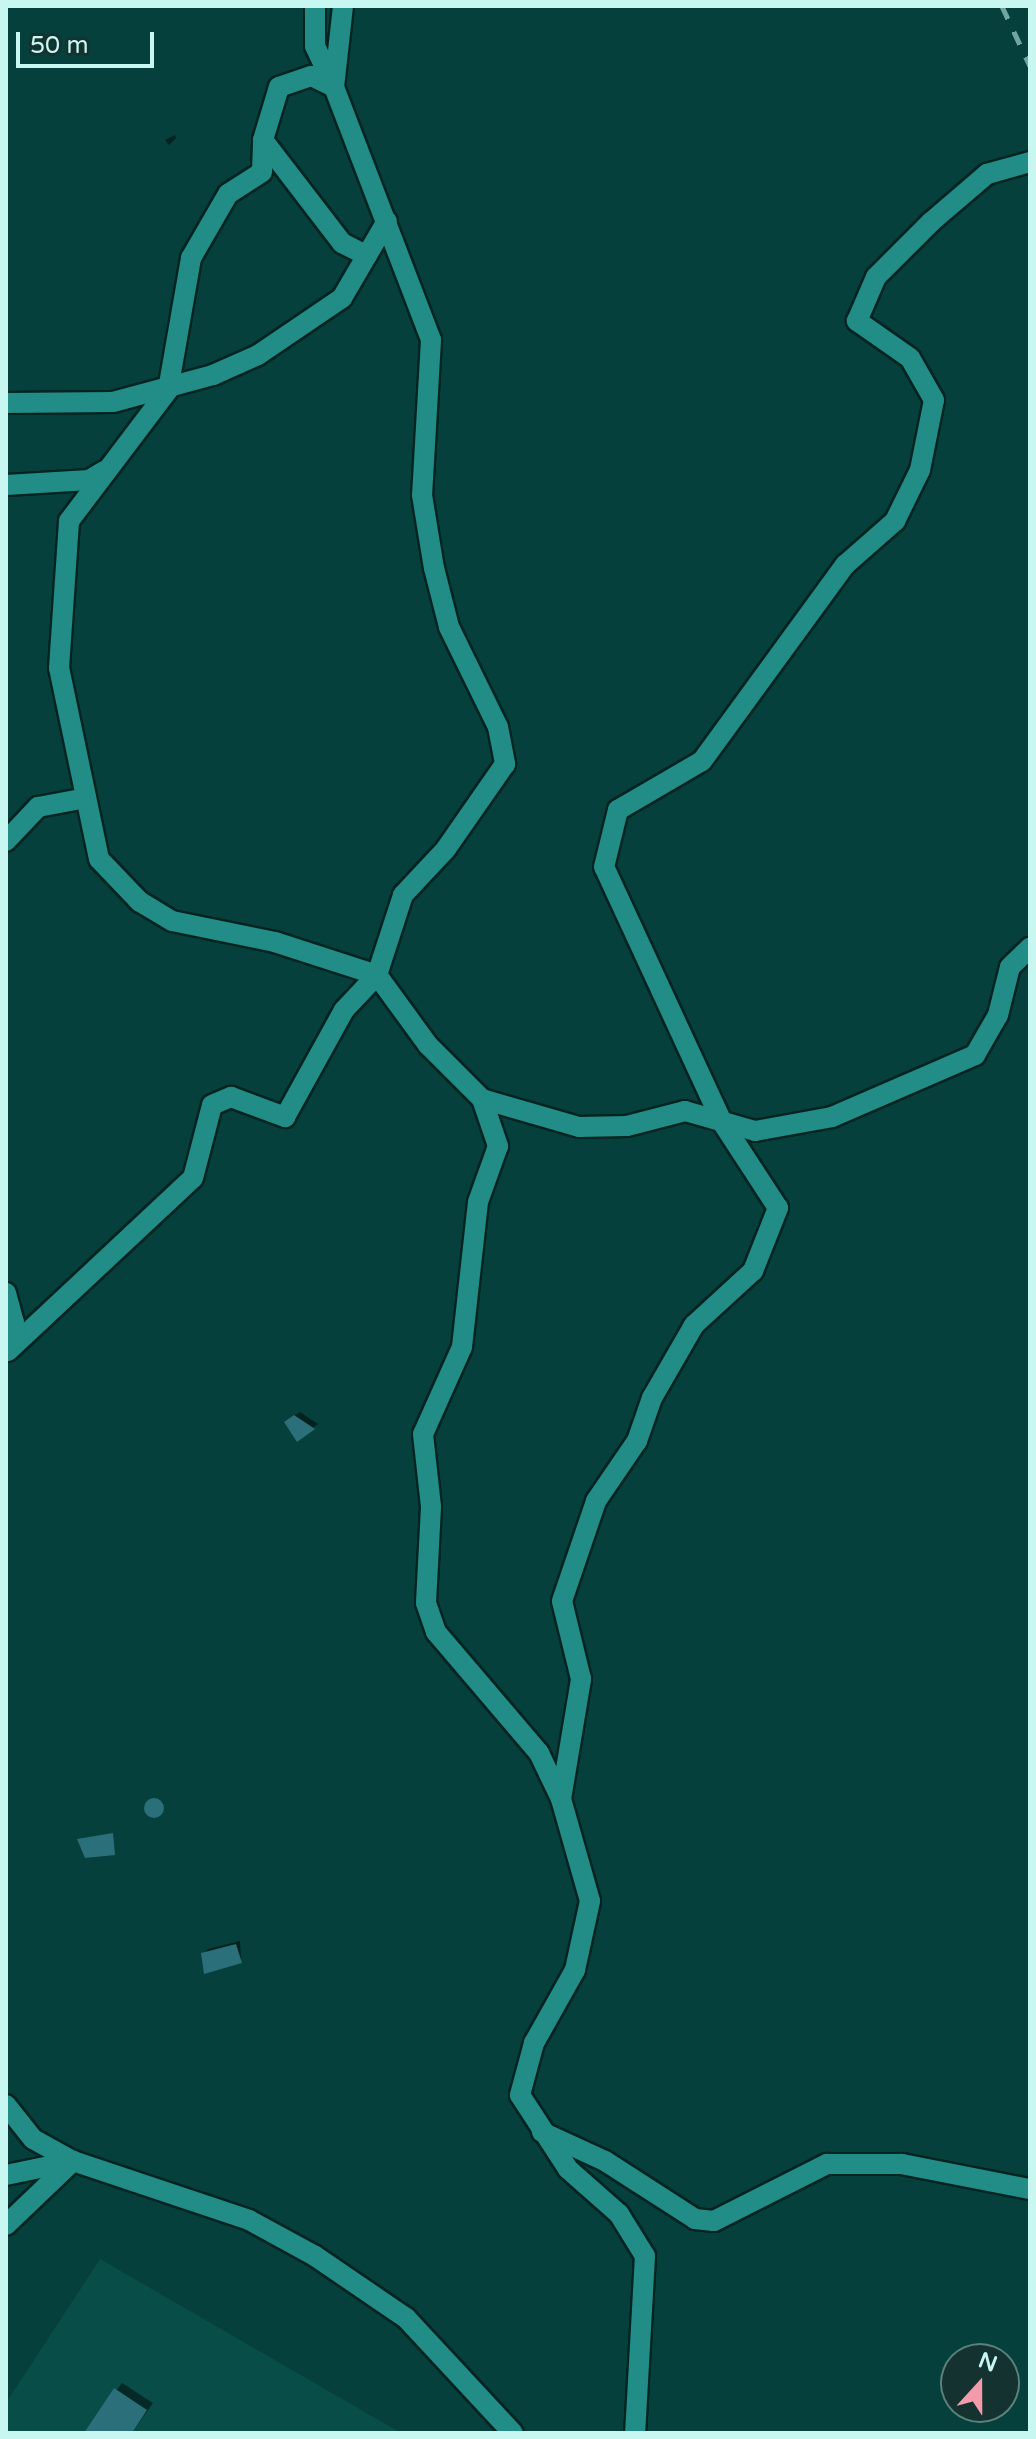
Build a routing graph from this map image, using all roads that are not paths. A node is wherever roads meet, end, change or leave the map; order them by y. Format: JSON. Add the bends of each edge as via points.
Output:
{"nodes":[{"id":1,"x":315,"y":6,"type":"edge"},
{"id":2,"x":343,"y":6,"type":"edge"},
{"id":3,"x":334,"y":87,"type":"junction"},
{"id":4,"x":263,"y":140,"type":"junction"},
{"id":5,"x":1030,"y":162,"type":"edge"},
{"id":6,"x":387,"y":221,"type":"junction"},
{"id":7,"x":367,"y":256,"type":"junction"},
{"id":8,"x":168,"y":390,"type":"junction"},
{"id":9,"x":6,"y":403,"type":"edge"},
{"id":10,"x":117,"y":462,"type":"junction"},
{"id":11,"x":6,"y":485,"type":"edge"},
{"id":12,"x":86,"y":798,"type":"junction"},
{"id":13,"x":6,"y":841,"type":"edge"},
{"id":14,"x":1030,"y":948,"type":"edge"},
{"id":15,"x":377,"y":975,"type":"junction"},
{"id":16,"x":482,"y":1099,"type":"junction"},
{"id":17,"x":722,"y":1122,"type":"junction"},
{"id":18,"x":6,"y":1293,"type":"edge"},
{"id":19,"x":7,"y":1352,"type":"edge"},
{"id":20,"x":561,"y":1799,"type":"junction"},
{"id":21,"x":6,"y":2105,"type":"edge"},
{"id":22,"x":538,"y":2130,"type":"junction"},
{"id":23,"x":73,"y":2161,"type":"junction"},
{"id":24,"x":6,"y":2175,"type":"edge"},
{"id":25,"x":1030,"y":2189,"type":"edge"},
{"id":26,"x":6,"y":2225,"type":"edge"},
{"id":27,"x":513,"y":2433,"type":"edge"},
{"id":28,"x":635,"y":2433,"type":"edge"}],
"edges":[{"from":1,"to":3,"type":"street","via":[[315,46]]},
{"from":2,"to":3,"type":"street"},
{"from":3,"to":4,"type":"street","via":[[311,76],[279,87]]},
{"from":3,"to":6,"type":"street"},
{"from":4,"to":7,"type":"street","via":[[342,243]]},
{"from":4,"to":8,"type":"street","via":[[262,172],[228,194],[191,258]]},
{"from":5,"to":17,"type":"street","via":[[987,174],[931,222],[876,277],[857,321],[910,358],[934,400],[920,470],[895,521],[845,565],[702,761],[618,810],[604,867]]},
{"from":6,"to":7,"type":"street"},
{"from":6,"to":15,"type":"street","via":[[431,340],[422,495],[434,568],[449,627],[498,727],[505,764],[446,849],[403,895]]},
{"from":7,"to":8,"type":"street","via":[[342,298],[306,323],[258,355]]},
{"from":8,"to":9,"type":"street","via":[[113,402]]},
{"from":8,"to":10,"type":"street"},
{"from":10,"to":11,"type":"street","via":[[89,480]]},
{"from":10,"to":12,"type":"street","via":[[69,521],[61,560],[59,668]]},
{"from":12,"to":13,"type":"street","via":[[38,807]]},
{"from":12,"to":15,"type":"street","via":[[99,859],[140,902],[172,921],[275,942]]},
{"from":14,"to":17,"type":"street","via":[[1010,967],[998,1015],[975,1055],[832,1117],[755,1131]]},
{"from":15,"to":16,"type":"street","via":[[428,1045]]},
{"from":15,"to":19,"type":"street","via":[[344,1010],[285,1117],[231,1097],[212,1105],[193,1178]]},
{"from":16,"to":17,"type":"street","via":[[579,1127],[627,1126],[685,1111]]},
{"from":16,"to":20,"type":"street","via":[[498,1146],[478,1202],[469,1322],[423,1434],[431,1507],[426,1603],[436,1632],[539,1753]]},
{"from":17,"to":20,"type":"street","via":[[778,1208],[753,1271],[694,1325],[652,1398],[637,1441],[596,1501],[562,1601],[581,1679]]},
{"from":18,"to":19,"type":"street","via":[[14,1322]]},
{"from":20,"to":22,"type":"street","via":[[590,1901],[575,1970],[534,2043],[520,2095]]},
{"from":21,"to":23,"type":"street","via":[[33,2139]]},
{"from":22,"to":25,"type":"street","via":[[605,2161],[695,2219],[714,2221],[827,2164],[902,2164]]},
{"from":22,"to":28,"type":"street","via":[[619,2214],[645,2256]]},
{"from":23,"to":24,"type":"street"},
{"from":23,"to":26,"type":"street"},
{"from":23,"to":27,"type":"street","via":[[249,2220],[315,2256],[406,2318]]}]}
